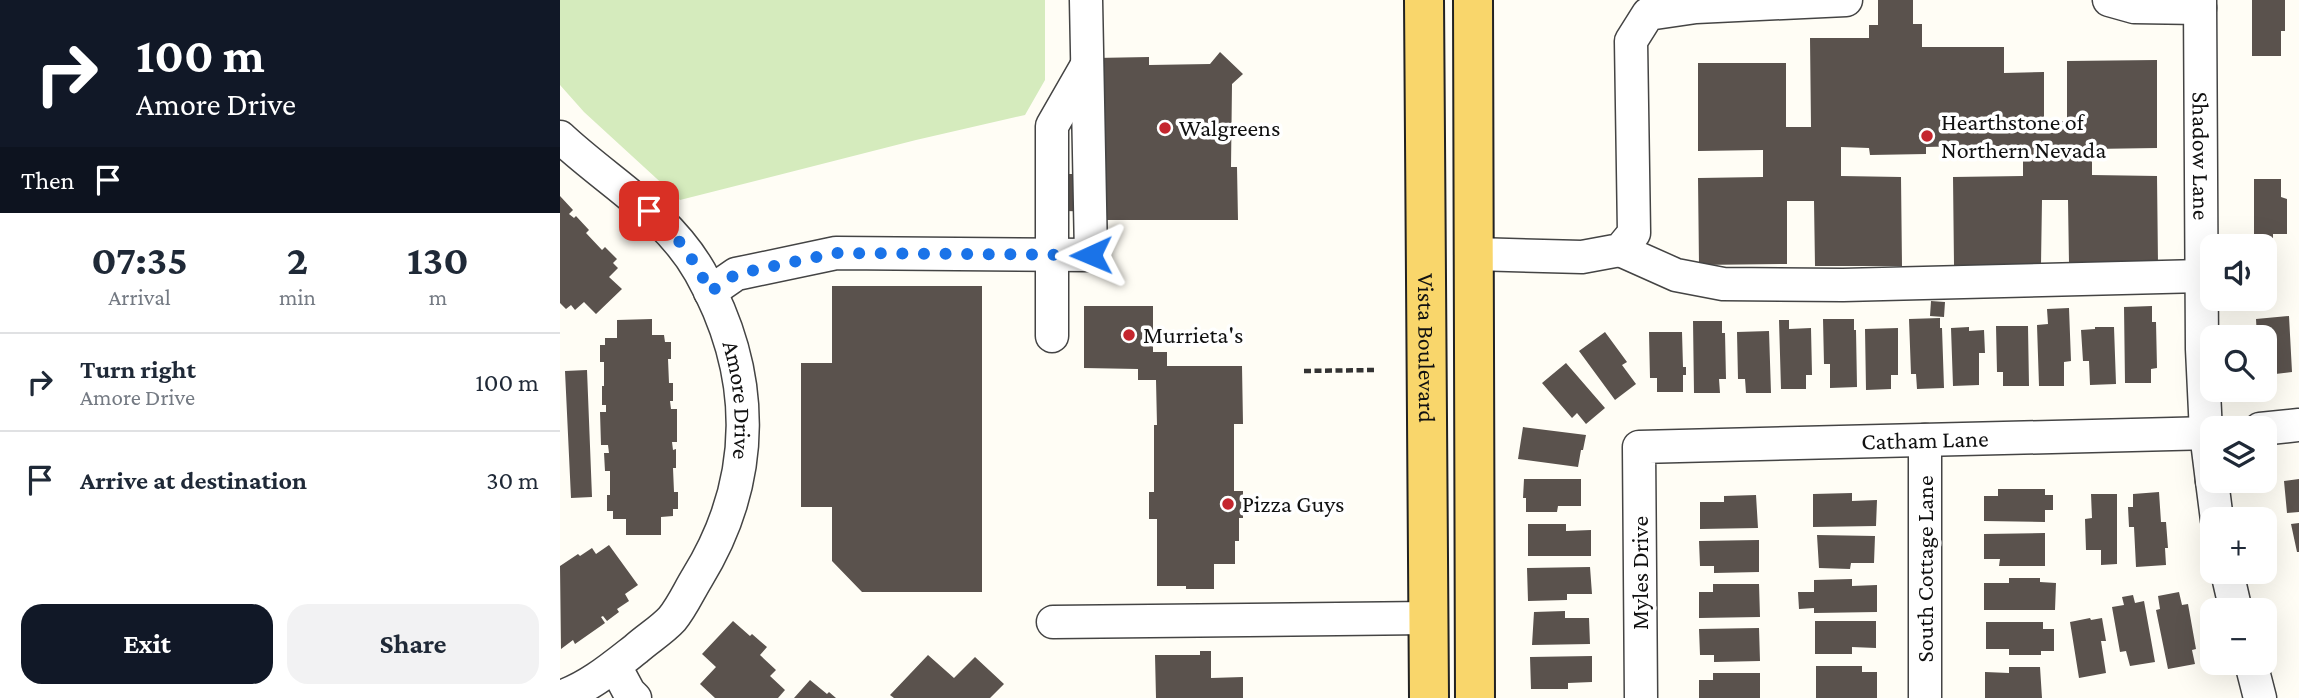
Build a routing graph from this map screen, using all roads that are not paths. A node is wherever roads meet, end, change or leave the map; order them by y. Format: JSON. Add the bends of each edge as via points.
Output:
{"nodes":[{"id":1,"x":1086,"y":0,"type":"edge"},
{"id":2,"x":1424,"y":0,"type":"edge"},
{"id":3,"x":1473,"y":0,"type":"edge"},
{"id":4,"x":1846,"y":0,"type":"edge"},
{"id":5,"x":2109,"y":0,"type":"edge"},
{"id":6,"x":1799,"y":1,"type":"edge"},
{"id":7,"x":2200,"y":4,"type":"edge"},
{"id":8,"x":1087,"y":65,"type":"junction"},
{"id":9,"x":560,"y":137,"type":"edge"},
{"id":10,"x":2202,"y":234,"type":"edge"},
{"id":11,"x":1620,"y":250,"type":"junction"},
{"id":12,"x":1474,"y":254,"type":"junction"},
{"id":13,"x":1052,"y":256,"type":"junction"},
{"id":14,"x":2200,"y":276,"type":"edge"},
{"id":15,"x":710,"y":292,"type":"junction"},
{"id":16,"x":2202,"y":311,"type":"edge"},
{"id":17,"x":1052,"y":336,"type":"dead end"},
{"id":18,"x":2208,"y":416,"type":"edge"},
{"id":19,"x":2299,"y":425,"type":"edge"},
{"id":20,"x":2277,"y":427,"type":"edge"},
{"id":21,"x":2200,"y":433,"type":"edge"},
{"id":22,"x":1925,"y":440,"type":"junction"},
{"id":23,"x":1639,"y":447,"type":"joint"},
{"id":24,"x":1428,"y":618,"type":"junction"},
{"id":25,"x":1053,"y":622,"type":"dead end"},
{"id":26,"x":615,"y":666,"type":"junction"},
{"id":27,"x":2254,"y":675,"type":"edge"},
{"id":28,"x":560,"y":697,"type":"edge"},
{"id":29,"x":635,"y":698,"type":"edge"},
{"id":30,"x":1429,"y":698,"type":"edge"},
{"id":31,"x":1454,"y":698,"type":"edge"},
{"id":32,"x":1475,"y":698,"type":"edge"},
{"id":33,"x":1641,"y":698,"type":"edge"},
{"id":34,"x":1926,"y":698,"type":"edge"},
{"id":35,"x":2259,"y":698,"type":"edge"}],
"edges":[{"from":1,"to":8,"type":"street"},
{"from":2,"to":24,"type":"main road","name":"Vista Boulevard"},
{"from":3,"to":12,"type":"main road","name":"Vista Boulevard"},
{"from":4,"to":6,"type":"street"},
{"from":5,"to":7,"type":"street","via":[[2134,8]]},
{"from":6,"to":11,"type":"street","via":[[1648,14],[1631,41],[1634,233]]},
{"from":7,"to":10,"type":"street","name":"Shadow Lane"},
{"from":8,"to":13,"type":"street","via":[[1052,126]]},
{"from":8,"to":13,"type":"street","via":[[1091,255]]},
{"from":9,"to":15,"type":"street","name":"Amore Drive","via":[[661,220],[679,240]]},
{"from":11,"to":12,"type":"street","via":[[1582,257]]},
{"from":11,"to":14,"type":"street","via":[[1676,275],[1723,284]]},
{"from":12,"to":32,"type":"main road","name":"Vista Boulevard"},
{"from":13,"to":15,"type":"street","via":[[836,253],[736,274]]},
{"from":13,"to":17,"type":"street"},
{"from":15,"to":26,"type":"street","name":"Amore Drive","via":[[736,359],[743,417],[741,469],[714,551],[672,619]]},
{"from":16,"to":18,"type":"street","name":"Shadow Lane"},
{"from":19,"to":20,"type":"street"},
{"from":21,"to":22,"type":"street","name":"Catham Lane"},
{"from":22,"to":23,"type":"street","name":"Catham Lane"},
{"from":22,"to":34,"type":"street","name":"South Cottage Lane"},
{"from":23,"to":33,"type":"street","name":"Myles Drive"},
{"from":24,"to":25,"type":"street"},
{"from":24,"to":30,"type":"main road","name":"Vista Boulevard"},
{"from":24,"to":31,"type":"main road","via":[[1448,631],[1454,651]]},
{"from":26,"to":28,"type":"street","name":"Amore Drive"},
{"from":26,"to":29,"type":"street"},
{"from":27,"to":35,"type":"street"}]}
